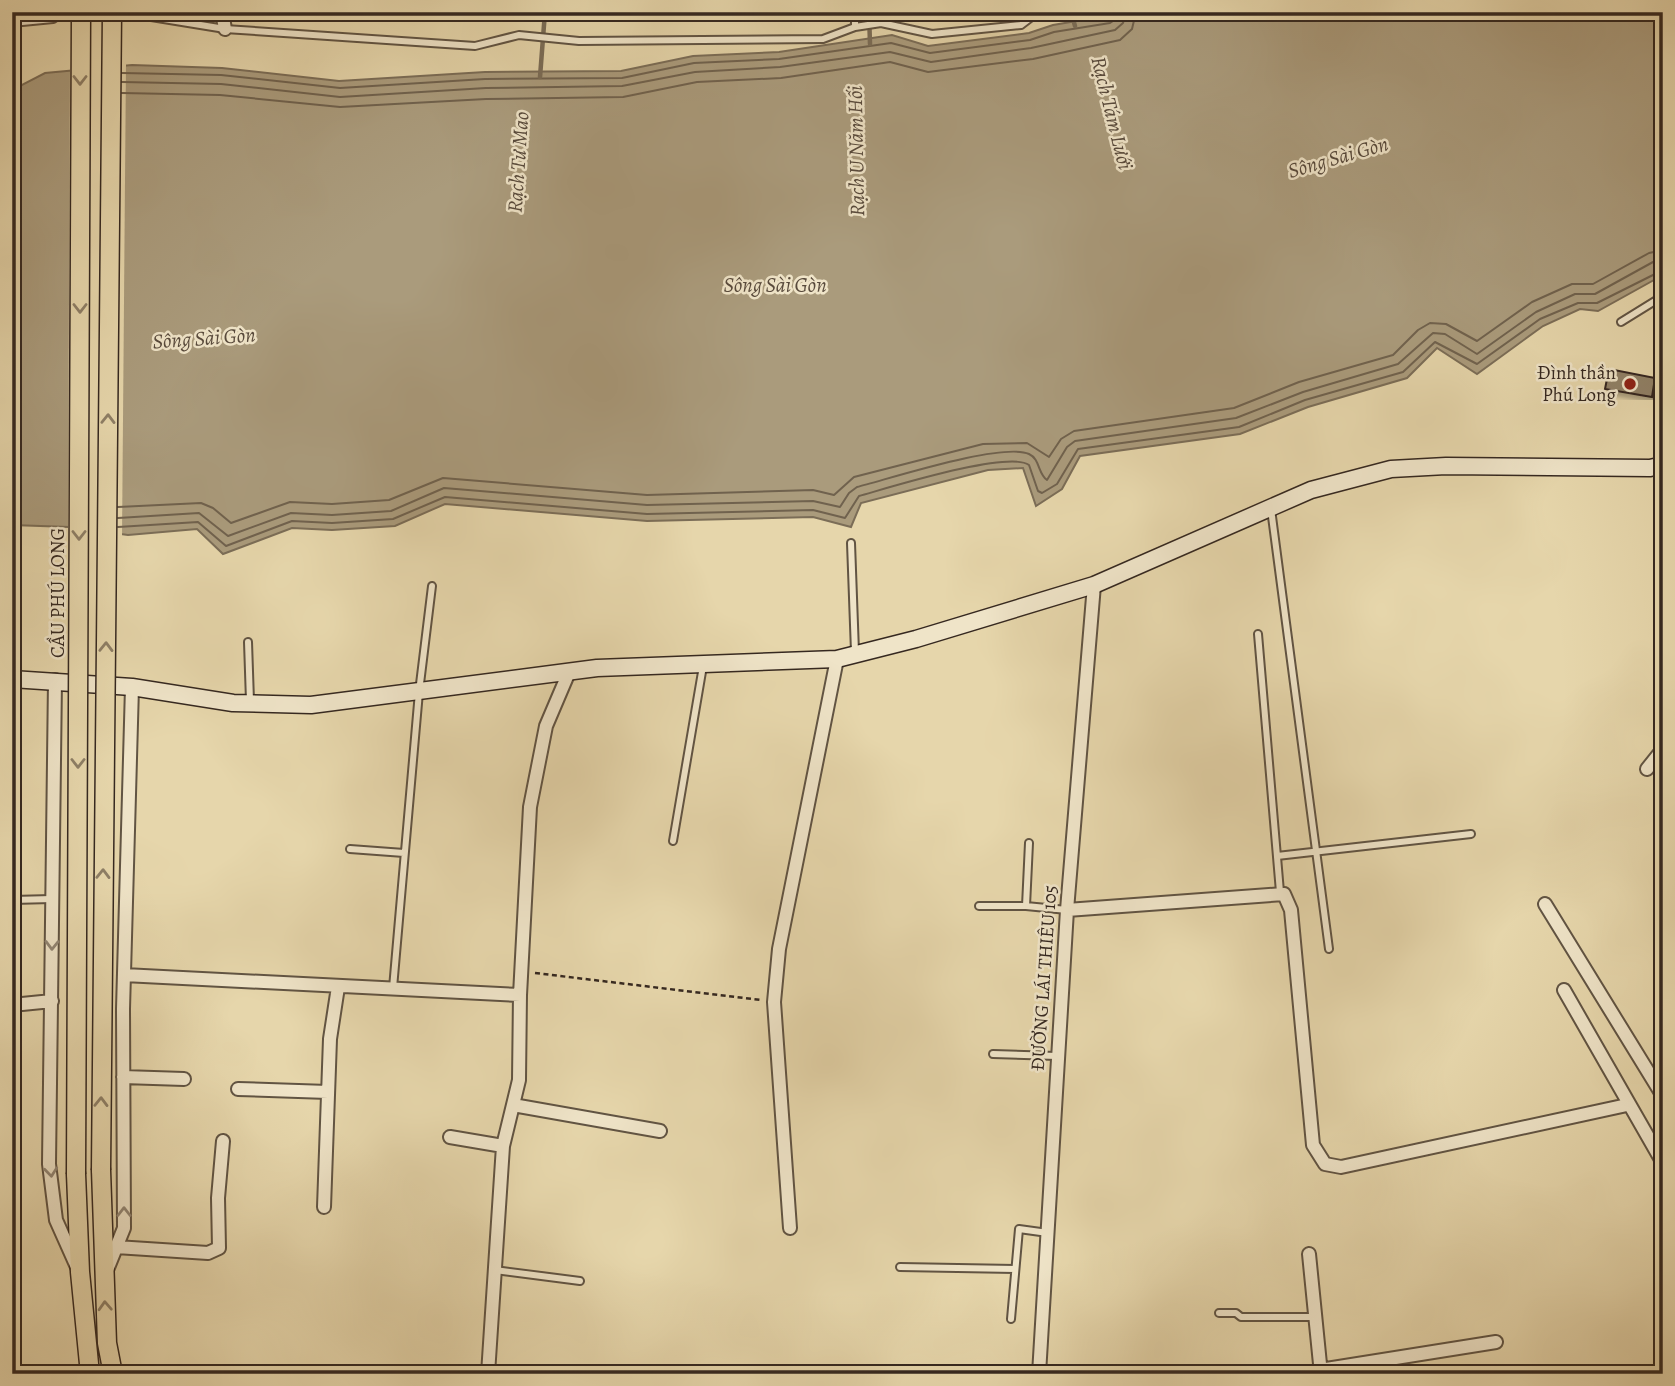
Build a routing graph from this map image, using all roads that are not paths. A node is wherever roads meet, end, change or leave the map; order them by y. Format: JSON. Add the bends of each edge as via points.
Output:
{"nodes":[{"id":1,"x":81,"y":12,"type":"edge"},
{"id":2,"x":112,"y":12,"type":"edge"},
{"id":3,"x":222,"y":12,"type":"edge"},
{"id":4,"x":855,"y":12,"type":"edge"},
{"id":5,"x":884,"y":12,"type":"edge"},
{"id":6,"x":1038,"y":12,"type":"edge"},
{"id":7,"x":62,"y":13,"type":"edge"},
{"id":8,"x":139,"y":13,"type":"edge"},
{"id":9,"x":154,"y":15,"type":"edge"},
{"id":10,"x":12,"y":23,"type":"edge"},
{"id":11,"x":880,"y":24,"type":"junction"},
{"id":12,"x":857,"y":26,"type":"junction"},
{"id":13,"x":225,"y":29,"type":"junction"},
{"id":14,"x":1663,"y":296,"type":"edge"},
{"id":15,"x":1620,"y":322,"type":"dead end"},
{"id":16,"x":1663,"y":465,"type":"edge"},
{"id":17,"x":1270,"y":507,"type":"junction"},
{"id":18,"x":851,"y":543,"type":"dead end"},
{"id":19,"x":1094,"y":585,"type":"junction"},
{"id":20,"x":432,"y":586,"type":"dead end"},
{"id":21,"x":1258,"y":634,"type":"dead end"},
{"id":22,"x":248,"y":642,"type":"dead end"},
{"id":23,"x":855,"y":654,"type":"junction"},
{"id":24,"x":837,"y":659,"type":"junction"},
{"id":25,"x":703,"y":664,"type":"junction"},
{"id":26,"x":569,"y":672,"type":"junction"},
{"id":27,"x":12,"y":679,"type":"edge"},
{"id":28,"x":55,"y":680,"type":"junction"},
{"id":29,"x":132,"y":687,"type":"junction"},
{"id":30,"x":419,"y":692,"type":"junction"},
{"id":31,"x":250,"y":703,"type":"junction"},
{"id":32,"x":1663,"y":749,"type":"edge"},
{"id":33,"x":1647,"y":769,"type":"dead end"},
{"id":34,"x":1471,"y":834,"type":"dead end"},
{"id":35,"x":674,"y":841,"type":"dead end"},
{"id":36,"x":1029,"y":843,"type":"dead end"},
{"id":37,"x":350,"y":849,"type":"dead end"},
{"id":38,"x":404,"y":853,"type":"junction"},
{"id":39,"x":1316,"y":853,"type":"junction"},
{"id":40,"x":1277,"y":856,"type":"junction"},
{"id":41,"x":1280,"y":892,"type":"junction"},
{"id":42,"x":53,"y":899,"type":"junction"},
{"id":43,"x":12,"y":900,"type":"edge"},
{"id":44,"x":1545,"y":904,"type":"dead end"},
{"id":45,"x":979,"y":906,"type":"dead end"},
{"id":46,"x":1026,"y":906,"type":"junction"},
{"id":47,"x":1067,"y":910,"type":"junction"},
{"id":48,"x":1329,"y":949,"type":"dead end"},
{"id":49,"x":124,"y":975,"type":"junction"},
{"id":50,"x":338,"y":987,"type":"junction"},
{"id":51,"x":392,"y":990,"type":"junction"},
{"id":52,"x":1564,"y":990,"type":"dead end"},
{"id":53,"x":520,"y":995,"type":"junction"},
{"id":54,"x":52,"y":1001,"type":"junction"},
{"id":55,"x":12,"y":1005,"type":"edge"},
{"id":56,"x":993,"y":1054,"type":"dead end"},
{"id":57,"x":1058,"y":1056,"type":"junction"},
{"id":58,"x":123,"y":1077,"type":"junction"},
{"id":59,"x":184,"y":1079,"type":"dead end"},
{"id":60,"x":238,"y":1089,"type":"dead end"},
{"id":61,"x":328,"y":1092,"type":"junction"},
{"id":62,"x":1663,"y":1096,"type":"edge"},
{"id":63,"x":513,"y":1105,"type":"junction"},
{"id":64,"x":1627,"y":1105,"type":"junction"},
{"id":65,"x":660,"y":1131,"type":"dead end"},
{"id":66,"x":450,"y":1137,"type":"dead end"},
{"id":67,"x":223,"y":1141,"type":"dead end"},
{"id":68,"x":503,"y":1146,"type":"junction"},
{"id":69,"x":1663,"y":1163,"type":"edge"},
{"id":70,"x":324,"y":1207,"type":"dead end"},
{"id":71,"x":790,"y":1228,"type":"dead end"},
{"id":72,"x":1048,"y":1233,"type":"junction"},
{"id":73,"x":116,"y":1247,"type":"junction"},
{"id":74,"x":1309,"y":1254,"type":"dead end"},
{"id":75,"x":900,"y":1267,"type":"dead end"},
{"id":76,"x":1015,"y":1269,"type":"junction"},
{"id":77,"x":495,"y":1270,"type":"junction"},
{"id":78,"x":80,"y":1272,"type":"junction"},
{"id":79,"x":104,"y":1277,"type":"junction"},
{"id":80,"x":580,"y":1281,"type":"dead end"},
{"id":81,"x":1219,"y":1313,"type":"dead end"},
{"id":82,"x":1315,"y":1317,"type":"junction"},
{"id":83,"x":1011,"y":1319,"type":"dead end"},
{"id":84,"x":1496,"y":1342,"type":"dead end"},
{"id":85,"x":1321,"y":1372,"type":"edge"},
{"id":86,"x":90,"y":1374,"type":"edge"},
{"id":87,"x":113,"y":1374,"type":"edge"},
{"id":88,"x":488,"y":1374,"type":"edge"},
{"id":89,"x":1039,"y":1374,"type":"edge"}],
"edges":[{"from":1,"to":78,"type":"main road","name":"CẦU PHÚ LONG","one_way":true,"bridge":true,"via":[[76,1174]]},
{"from":79,"to":2,"type":"main road","one_way":true,"bridge":true,"via":[[101,1170]]},
{"from":3,"to":13,"type":"street"},
{"from":4,"to":12,"type":"lane"},
{"from":5,"to":11,"type":"lane"},
{"from":6,"to":11,"type":"lane","via":[[1021,25],[932,34]]},
{"from":7,"to":8,"type":"lane"},
{"from":7,"to":10,"type":"lane","via":[[53,19]]},
{"from":8,"to":9,"type":"lane"},
{"from":9,"to":13,"type":"lane"},
{"from":11,"to":12,"type":"lane"},
{"from":12,"to":13,"type":"lane","via":[[823,39],[579,41],[519,35],[475,47]]},
{"from":14,"to":15,"type":"lane"},
{"from":16,"to":17,"type":"street","via":[[1391,469],[1311,490]]},
{"from":17,"to":19,"type":"street"},
{"from":17,"to":39,"type":"lane"},
{"from":18,"to":23,"type":"lane"},
{"from":19,"to":23,"type":"street"},
{"from":19,"to":47,"type":"street","name":"ĐƯỜNG LÁI THIÊU 105"},
{"from":20,"to":30,"type":"lane"},
{"from":21,"to":40,"type":"lane"},
{"from":22,"to":31,"type":"lane"},
{"from":23,"to":24,"type":"street"},
{"from":24,"to":25,"type":"street"},
{"from":24,"to":71,"type":"street","via":[[779,949],[775,1002]]},
{"from":25,"to":26,"type":"street"},
{"from":25,"to":35,"type":"lane"},
{"from":26,"to":30,"type":"street"},
{"from":26,"to":53,"type":"street","via":[[546,726],[530,807]]},
{"from":27,"to":28,"type":"street"},
{"from":28,"to":29,"type":"street"},
{"from":28,"to":42,"type":"street"},
{"from":29,"to":31,"type":"street"},
{"from":29,"to":49,"type":"street"},
{"from":30,"to":31,"type":"street","via":[[311,705]]},
{"from":30,"to":38,"type":"lane"},
{"from":32,"to":33,"type":"street"},
{"from":34,"to":39,"type":"lane"},
{"from":36,"to":46,"type":"lane"},
{"from":37,"to":38,"type":"lane"},
{"from":38,"to":51,"type":"lane"},
{"from":39,"to":40,"type":"lane"},
{"from":39,"to":48,"type":"lane"},
{"from":40,"to":41,"type":"lane"},
{"from":41,"to":47,"type":"street","via":[[1174,905]]},
{"from":41,"to":64,"type":"street","via":[[1291,910],[1313,1145],[1325,1164],[1341,1167]]},
{"from":42,"to":43,"type":"lane"},
{"from":42,"to":54,"type":"street","one_way":true},
{"from":44,"to":62,"type":"street"},
{"from":45,"to":46,"type":"lane"},
{"from":46,"to":47,"type":"lane"},
{"from":47,"to":57,"type":"street","name":"ĐƯỜNG LÁI THIÊU 105"},
{"from":49,"to":50,"type":"street"},
{"from":49,"to":58,"type":"street"},
{"from":50,"to":51,"type":"street"},
{"from":50,"to":61,"type":"street"},
{"from":51,"to":53,"type":"street"},
{"from":52,"to":64,"type":"street"},
{"from":53,"to":63,"type":"street","via":[[519,1080]]},
{"from":54,"to":55,"type":"street"},
{"from":54,"to":78,"type":"street","one_way":true,"via":[[49,1164],[56,1220]]},
{"from":56,"to":57,"type":"lane"},
{"from":57,"to":72,"type":"street","name":"ĐƯỜNG LÁI THIÊU 105"},
{"from":58,"to":59,"type":"street"},
{"from":73,"to":58,"type":"street","one_way":true,"via":[[124,1228]]},
{"from":60,"to":61,"type":"street"},
{"from":61,"to":70,"type":"street"},
{"from":63,"to":65,"type":"street"},
{"from":63,"to":68,"type":"street"},
{"from":64,"to":69,"type":"street"},
{"from":66,"to":68,"type":"street"},
{"from":67,"to":73,"type":"street","via":[[219,1248],[208,1253]]},
{"from":68,"to":77,"type":"street"},
{"from":72,"to":76,"type":"lane","via":[[1019,1229]]},
{"from":72,"to":89,"type":"street","name":"ĐƯỜNG LÁI THIÊU 105"},
{"from":73,"to":79,"type":"street"},
{"from":74,"to":82,"type":"street"},
{"from":75,"to":76,"type":"lane"},
{"from":76,"to":83,"type":"lane"},
{"from":77,"to":80,"type":"lane"},
{"from":77,"to":88,"type":"street"},
{"from":78,"to":86,"type":"main road","name":"CẦU PHÚ LONG"},
{"from":87,"to":79,"type":"main road","one_way":true},
{"from":81,"to":82,"type":"lane"},
{"from":82,"to":85,"type":"street"},
{"from":84,"to":85,"type":"street"}]}
